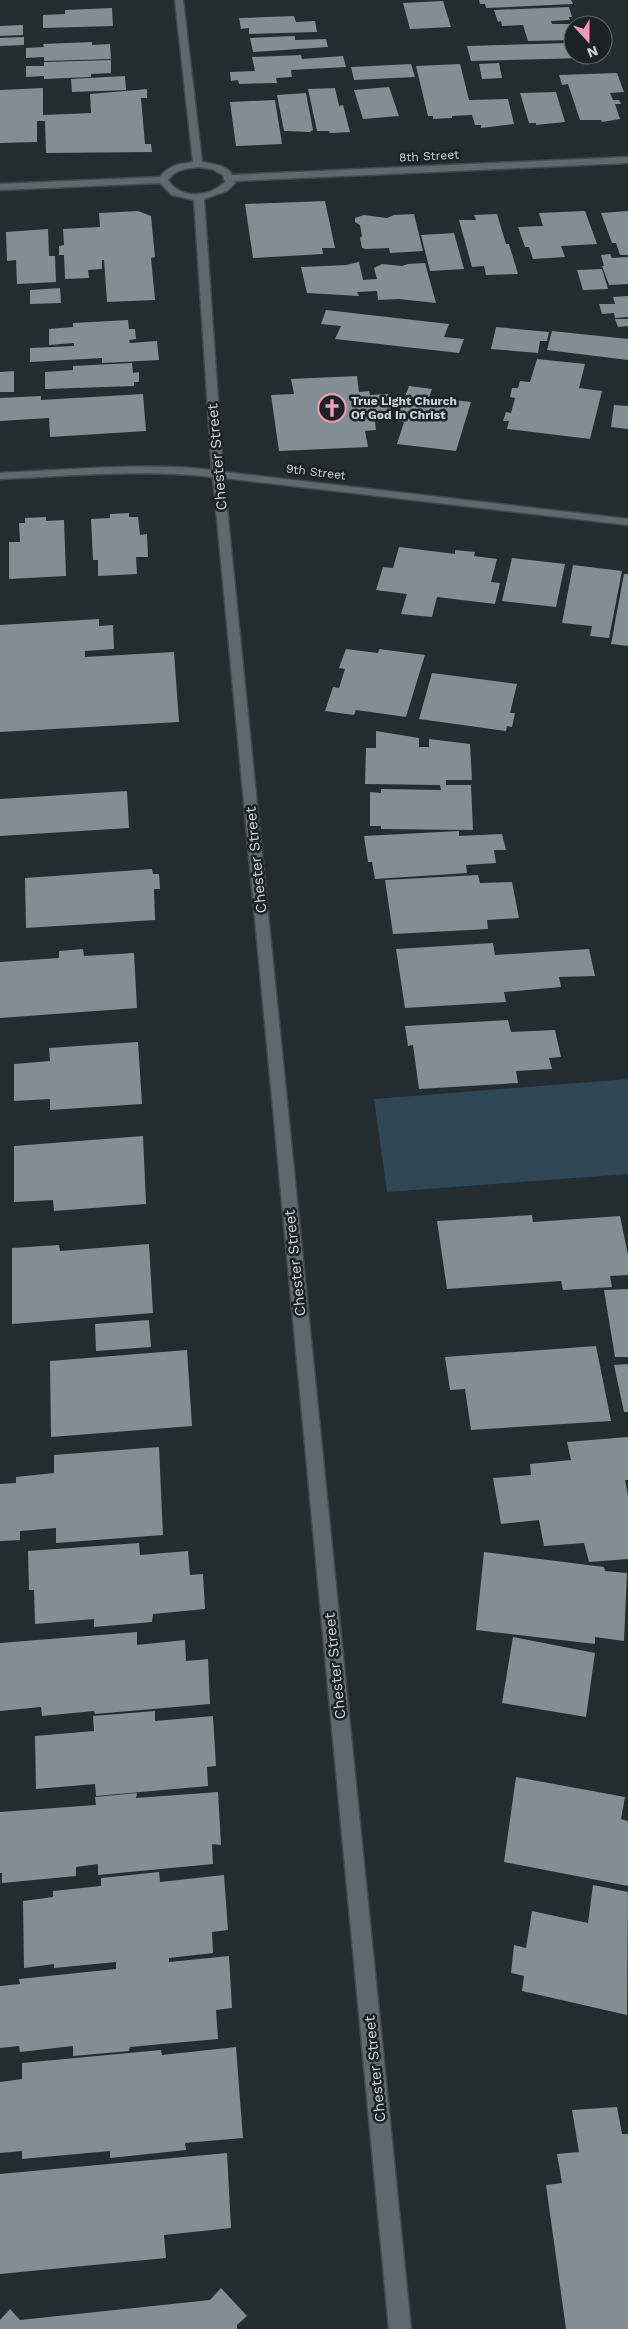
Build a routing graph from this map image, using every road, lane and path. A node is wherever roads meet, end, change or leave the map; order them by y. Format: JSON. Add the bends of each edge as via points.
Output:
{"nodes":[{"id":1,"x":179,"y":0,"type":"edge"},
{"id":2,"x":628,"y":160,"type":"edge"},
{"id":3,"x":198,"y":164,"type":"junction"},
{"id":4,"x":230,"y":178,"type":"junction"},
{"id":5,"x":163,"y":180,"type":"junction"},
{"id":6,"x":0,"y":187,"type":"edge"},
{"id":7,"x":199,"y":197,"type":"junction"},
{"id":8,"x":218,"y":474,"type":"junction"},
{"id":9,"x":0,"y":476,"type":"edge"},
{"id":10,"x":628,"y":522,"type":"edge"},
{"id":11,"x":400,"y":2329,"type":"edge"}],
"edges":[{"from":1,"to":3,"type":"street"},
{"from":2,"to":4,"type":"street","name":"8th Street"},
{"from":3,"to":4,"type":"street","via":[[223,170]]},
{"from":3,"to":5,"type":"street","via":[[178,167]]},
{"from":4,"to":7,"type":"street","via":[[230,183],[220,192]]},
{"from":5,"to":6,"type":"street"},
{"from":5,"to":7,"type":"street","via":[[170,191]]},
{"from":7,"to":8,"type":"street","name":"Chester Street"},
{"from":8,"to":9,"type":"street","name":"9th Street","via":[[140,470]]},
{"from":8,"to":10,"type":"street","name":"9th Street"},
{"from":8,"to":11,"type":"street","name":"Chester Street"}]}
